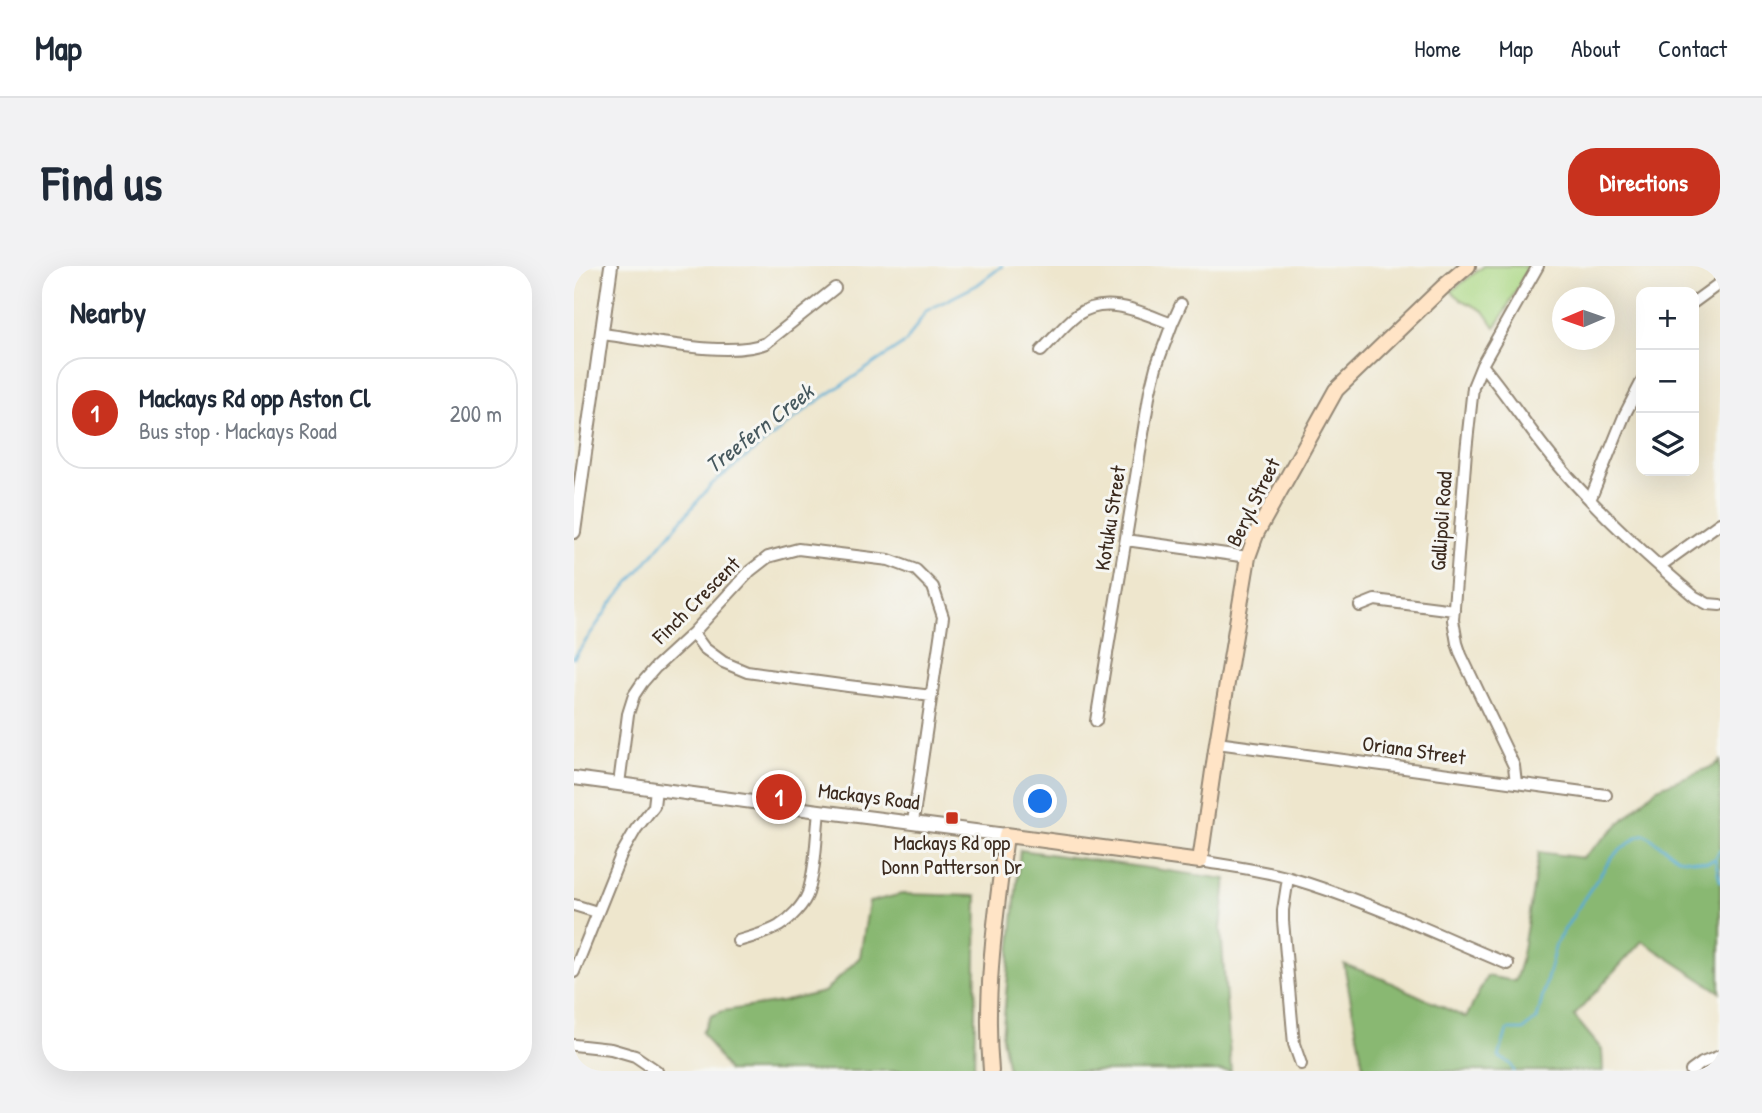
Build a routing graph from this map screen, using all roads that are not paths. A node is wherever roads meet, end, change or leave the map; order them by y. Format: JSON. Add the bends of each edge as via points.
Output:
{"nodes":[{"id":1,"x":611,"y":266,"type":"edge"},
{"id":2,"x":1468,"y":266,"type":"edge"},
{"id":3,"x":1538,"y":266,"type":"edge"},
{"id":4,"x":1720,"y":283,"type":"edge"},
{"id":5,"x":835,"y":288,"type":"dead end"},
{"id":6,"x":1699,"y":298,"type":"edge"},
{"id":7,"x":1181,"y":304,"type":"dead end"},
{"id":8,"x":1172,"y":324,"type":"junction"},
{"id":9,"x":603,"y":334,"type":"junction"},
{"id":10,"x":1041,"y":351,"type":"dead end"},
{"id":11,"x":1482,"y":365,"type":"junction"},
{"id":12,"x":1636,"y":393,"type":"edge"},
{"id":13,"x":1590,"y":500,"type":"junction"},
{"id":14,"x":576,"y":506,"type":"edge"},
{"id":15,"x":1720,"y":523,"type":"edge"},
{"id":16,"x":574,"y":532,"type":"edge"},
{"id":17,"x":1126,"y":540,"type":"junction"},
{"id":18,"x":1248,"y":556,"type":"junction"},
{"id":19,"x":1660,"y":566,"type":"junction"},
{"id":20,"x":1360,"y":606,"type":"dead end"},
{"id":21,"x":1720,"y":606,"type":"edge"},
{"id":22,"x":1454,"y":611,"type":"junction"},
{"id":23,"x":693,"y":633,"type":"junction"},
{"id":24,"x":932,"y":695,"type":"junction"},
{"id":25,"x":1096,"y":720,"type":"dead end"},
{"id":26,"x":1217,"y":743,"type":"junction"},
{"id":27,"x":574,"y":778,"type":"edge"},
{"id":28,"x":1516,"y":783,"type":"junction"},
{"id":29,"x":619,"y":784,"type":"junction"},
{"id":30,"x":656,"y":789,"type":"junction"},
{"id":31,"x":1606,"y":795,"type":"dead end"},
{"id":32,"x":819,"y":811,"type":"junction"},
{"id":33,"x":913,"y":822,"type":"junction"},
{"id":34,"x":1006,"y":835,"type":"junction"},
{"id":35,"x":1200,"y":861,"type":"junction"},
{"id":36,"x":1288,"y":877,"type":"junction"},
{"id":37,"x":574,"y":905,"type":"edge"},
{"id":38,"x":597,"y":912,"type":"junction"},
{"id":39,"x":738,"y":941,"type":"dead end"},
{"id":40,"x":1508,"y":964,"type":"dead end"},
{"id":41,"x":574,"y":972,"type":"edge"},
{"id":42,"x":574,"y":1045,"type":"edge"},
{"id":43,"x":1720,"y":1056,"type":"edge"},
{"id":44,"x":1301,"y":1064,"type":"dead end"},
{"id":45,"x":657,"y":1071,"type":"edge"},
{"id":46,"x":991,"y":1071,"type":"edge"},
{"id":47,"x":1692,"y":1071,"type":"edge"}],
"edges":[{"from":1,"to":9,"type":"street"},
{"from":2,"to":18,"type":"main road","name":"Beryl Street","via":[[1336,390],[1263,519]]},
{"from":3,"to":11,"type":"street","name":"Gallipoli Road"},
{"from":4,"to":6,"type":"street"},
{"from":5,"to":9,"type":"street","via":[[757,347],[690,346]]},
{"from":7,"to":8,"type":"street","name":"Kotuku Street"},
{"from":8,"to":10,"type":"street","via":[[1116,305],[1095,307],[1076,316]]},
{"from":8,"to":17,"type":"street","name":"Kotuku Street","via":[[1150,391]]},
{"from":9,"to":14,"type":"street"},
{"from":11,"to":13,"type":"street"},
{"from":11,"to":22,"type":"street","name":"Gallipoli Road","via":[[1470,405]]},
{"from":12,"to":13,"type":"street"},
{"from":13,"to":19,"type":"street"},
{"from":14,"to":16,"type":"street"},
{"from":15,"to":19,"type":"street"},
{"from":17,"to":18,"type":"street"},
{"from":17,"to":25,"type":"street","name":"Kotuku Street"},
{"from":18,"to":26,"type":"main road","name":"Beryl Street"},
{"from":19,"to":21,"type":"street","via":[[1695,597]]},
{"from":20,"to":22,"type":"street","via":[[1375,600]]},
{"from":22,"to":28,"type":"street","name":"Gallipoli Road","via":[[1461,655],[1514,766]]},
{"from":23,"to":24,"type":"street","via":[[723,662],[747,672]]},
{"from":23,"to":24,"type":"street","name":"Finch Crescent","via":[[768,557],[798,550],[889,561],[916,570],[933,587],[943,617]]},
{"from":23,"to":29,"type":"street","name":"Finch Crescent","via":[[634,695]]},
{"from":24,"to":33,"type":"street","name":"Finch Crescent"},
{"from":26,"to":28,"type":"street","name":"Oriana Street"},
{"from":26,"to":35,"type":"main road","name":"Beryl Street"},
{"from":27,"to":29,"type":"street","name":"Mackays Road"},
{"from":28,"to":31,"type":"street","name":"Oriana Street"},
{"from":29,"to":30,"type":"street","name":"Mackays Road"},
{"from":30,"to":32,"type":"street","name":"Mackays Road"},
{"from":30,"to":38,"type":"street","via":[[654,806],[621,855]]},
{"from":32,"to":33,"type":"street","name":"Mackays Road"},
{"from":32,"to":39,"type":"street","via":[[807,895],[780,926]]},
{"from":33,"to":34,"type":"street","name":"Mackays Road"},
{"from":34,"to":35,"type":"main road","name":"Mackays Road"},
{"from":34,"to":46,"type":"main road","via":[[990,958]]},
{"from":35,"to":36,"type":"street"},
{"from":36,"to":40,"type":"street"},
{"from":36,"to":44,"type":"street","via":[[1283,921],[1294,1044]]},
{"from":37,"to":38,"type":"street"},
{"from":38,"to":41,"type":"street"},
{"from":42,"to":45,"type":"street","via":[[635,1056]]},
{"from":43,"to":47,"type":"street"}]}
